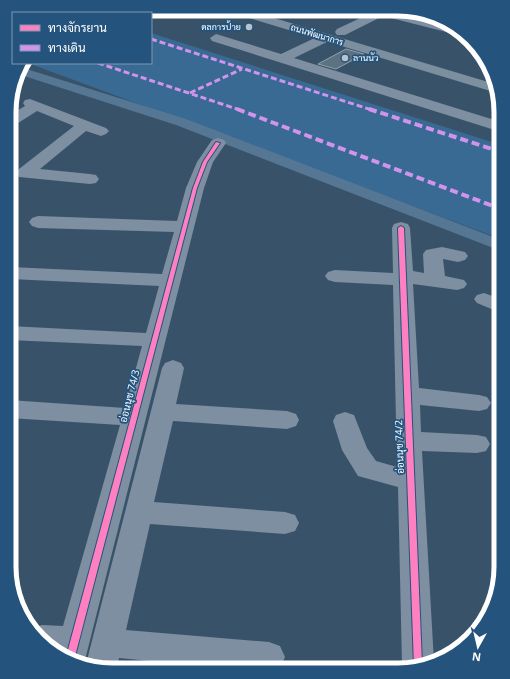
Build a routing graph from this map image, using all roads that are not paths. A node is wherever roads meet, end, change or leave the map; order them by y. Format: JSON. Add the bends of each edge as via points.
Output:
{"nodes":[{"id":1,"x":253,"y":16,"type":"edge"},
{"id":2,"x":284,"y":16,"type":"edge"},
{"id":3,"x":369,"y":16,"type":"edge"},
{"id":4,"x":397,"y":16,"type":"edge"},
{"id":5,"x":447,"y":29,"type":"edge"},
{"id":6,"x":341,"y":32,"type":"junction"},
{"id":7,"x":216,"y":38,"type":"dead end"},
{"id":8,"x":325,"y":38,"type":"junction"},
{"id":9,"x":282,"y":58,"type":"junction"},
{"id":10,"x":439,"y":59,"type":"dead end"},
{"id":11,"x":491,"y":88,"type":"edge"},
{"id":12,"x":16,"y":118,"type":"edge"},
{"id":13,"x":494,"y":125,"type":"edge"},
{"id":14,"x":84,"y":126,"type":"junction"},
{"id":15,"x":101,"y":131,"type":"dead end"},
{"id":16,"x":218,"y":143,"type":"dead end"},
{"id":17,"x":16,"y":165,"type":"edge"},
{"id":18,"x":32,"y":166,"type":"junction"},
{"id":19,"x":90,"y":179,"type":"dead end"},
{"id":20,"x":38,"y":222,"type":"dead end"},
{"id":21,"x":184,"y":227,"type":"junction"},
{"id":22,"x":401,"y":228,"type":"dead end"},
{"id":23,"x":458,"y":256,"type":"dead end"},
{"id":24,"x":16,"y":273,"type":"edge"},
{"id":25,"x":335,"y":276,"type":"dead end"},
{"id":26,"x":402,"y":278,"type":"junction"},
{"id":27,"x":170,"y":280,"type":"junction"},
{"id":28,"x":435,"y":281,"type":"junction"},
{"id":29,"x":457,"y":284,"type":"dead end"},
{"id":30,"x":16,"y":333,"type":"edge"},
{"id":31,"x":154,"y":340,"type":"junction"},
{"id":32,"x":174,"y":368,"type":"dead end"},
{"id":33,"x":407,"y":395,"type":"junction"},
{"id":34,"x":479,"y":403,"type":"dead end"},
{"id":35,"x":16,"y":409,"type":"edge"},
{"id":36,"x":163,"y":412,"type":"junction"},
{"id":37,"x":134,"y":417,"type":"junction"},
{"id":38,"x":287,"y":420,"type":"dead end"},
{"id":39,"x":345,"y":421,"type":"dead end"},
{"id":40,"x":409,"y":441,"type":"junction"},
{"id":41,"x":477,"y":444,"type":"dead end"},
{"id":42,"x":410,"y":480,"type":"junction"},
{"id":43,"x":138,"y":512,"type":"junction"},
{"id":44,"x":285,"y":523,"type":"dead end"},
{"id":45,"x":53,"y":643,"type":"edge"},
{"id":46,"x":73,"y":650,"type":"edge"},
{"id":47,"x":105,"y":656,"type":"edge"},
{"id":48,"x":269,"y":657,"type":"dead end"},
{"id":49,"x":418,"y":661,"type":"edge"}],
"edges":[{"from":1,"to":8,"type":"main road","name":"ถนนพัฒนาการ"},
{"from":2,"to":6,"type":"main road","name":"ถนนพัฒนาการ"},
{"from":3,"to":6,"type":"street"},
{"from":4,"to":5,"type":"street"},
{"from":6,"to":10,"type":"main road","name":"ถนนพัฒนาการ"},
{"from":7,"to":9,"type":"street"},
{"from":8,"to":9,"type":"street"},
{"from":8,"to":11,"type":"main road","name":"ถนนพัฒนาการ"},
{"from":9,"to":13,"type":"street"},
{"from":12,"to":14,"type":"street","via":[[33,105]]},
{"from":14,"to":15,"type":"street"},
{"from":14,"to":18,"type":"street"},
{"from":16,"to":21,"type":"street","name":"อ่อนนุช 74/3","via":[[205,162]]},
{"from":17,"to":18,"type":"street"},
{"from":18,"to":19,"type":"street","via":[[26,174]]},
{"from":20,"to":21,"type":"street"},
{"from":21,"to":27,"type":"street","name":"อ่อนนุช 74/3"},
{"from":22,"to":26,"type":"street","name":"อ่อนนุช 74/2"},
{"from":23,"to":28,"type":"street","via":[[442,252],[433,254]]},
{"from":24,"to":27,"type":"street"},
{"from":25,"to":26,"type":"street"},
{"from":26,"to":28,"type":"street"},
{"from":26,"to":33,"type":"street","name":"อ่อนนุช 74/2"},
{"from":27,"to":31,"type":"street","name":"อ่อนนุช 74/3"},
{"from":28,"to":29,"type":"street"},
{"from":30,"to":31,"type":"street"},
{"from":31,"to":37,"type":"street","name":"อ่อนนุช 74/3"},
{"from":32,"to":36,"type":"street"},
{"from":33,"to":34,"type":"street"},
{"from":33,"to":40,"type":"street","name":"อ่อนนุช 74/2"},
{"from":35,"to":37,"type":"street"},
{"from":36,"to":38,"type":"street"},
{"from":36,"to":43,"type":"street"},
{"from":37,"to":46,"type":"street","name":"อ่อนนุช 74/3"},
{"from":39,"to":42,"type":"street","via":[[355,450],[367,469]]},
{"from":40,"to":41,"type":"street"},
{"from":40,"to":42,"type":"street","name":"อ่อนนุช 74/2"},
{"from":42,"to":49,"type":"street","name":"อ่อนนุช 74/2"},
{"from":43,"to":44,"type":"street"},
{"from":43,"to":47,"type":"street"},
{"from":45,"to":46,"type":"street"},
{"from":47,"to":48,"type":"street"}]}
